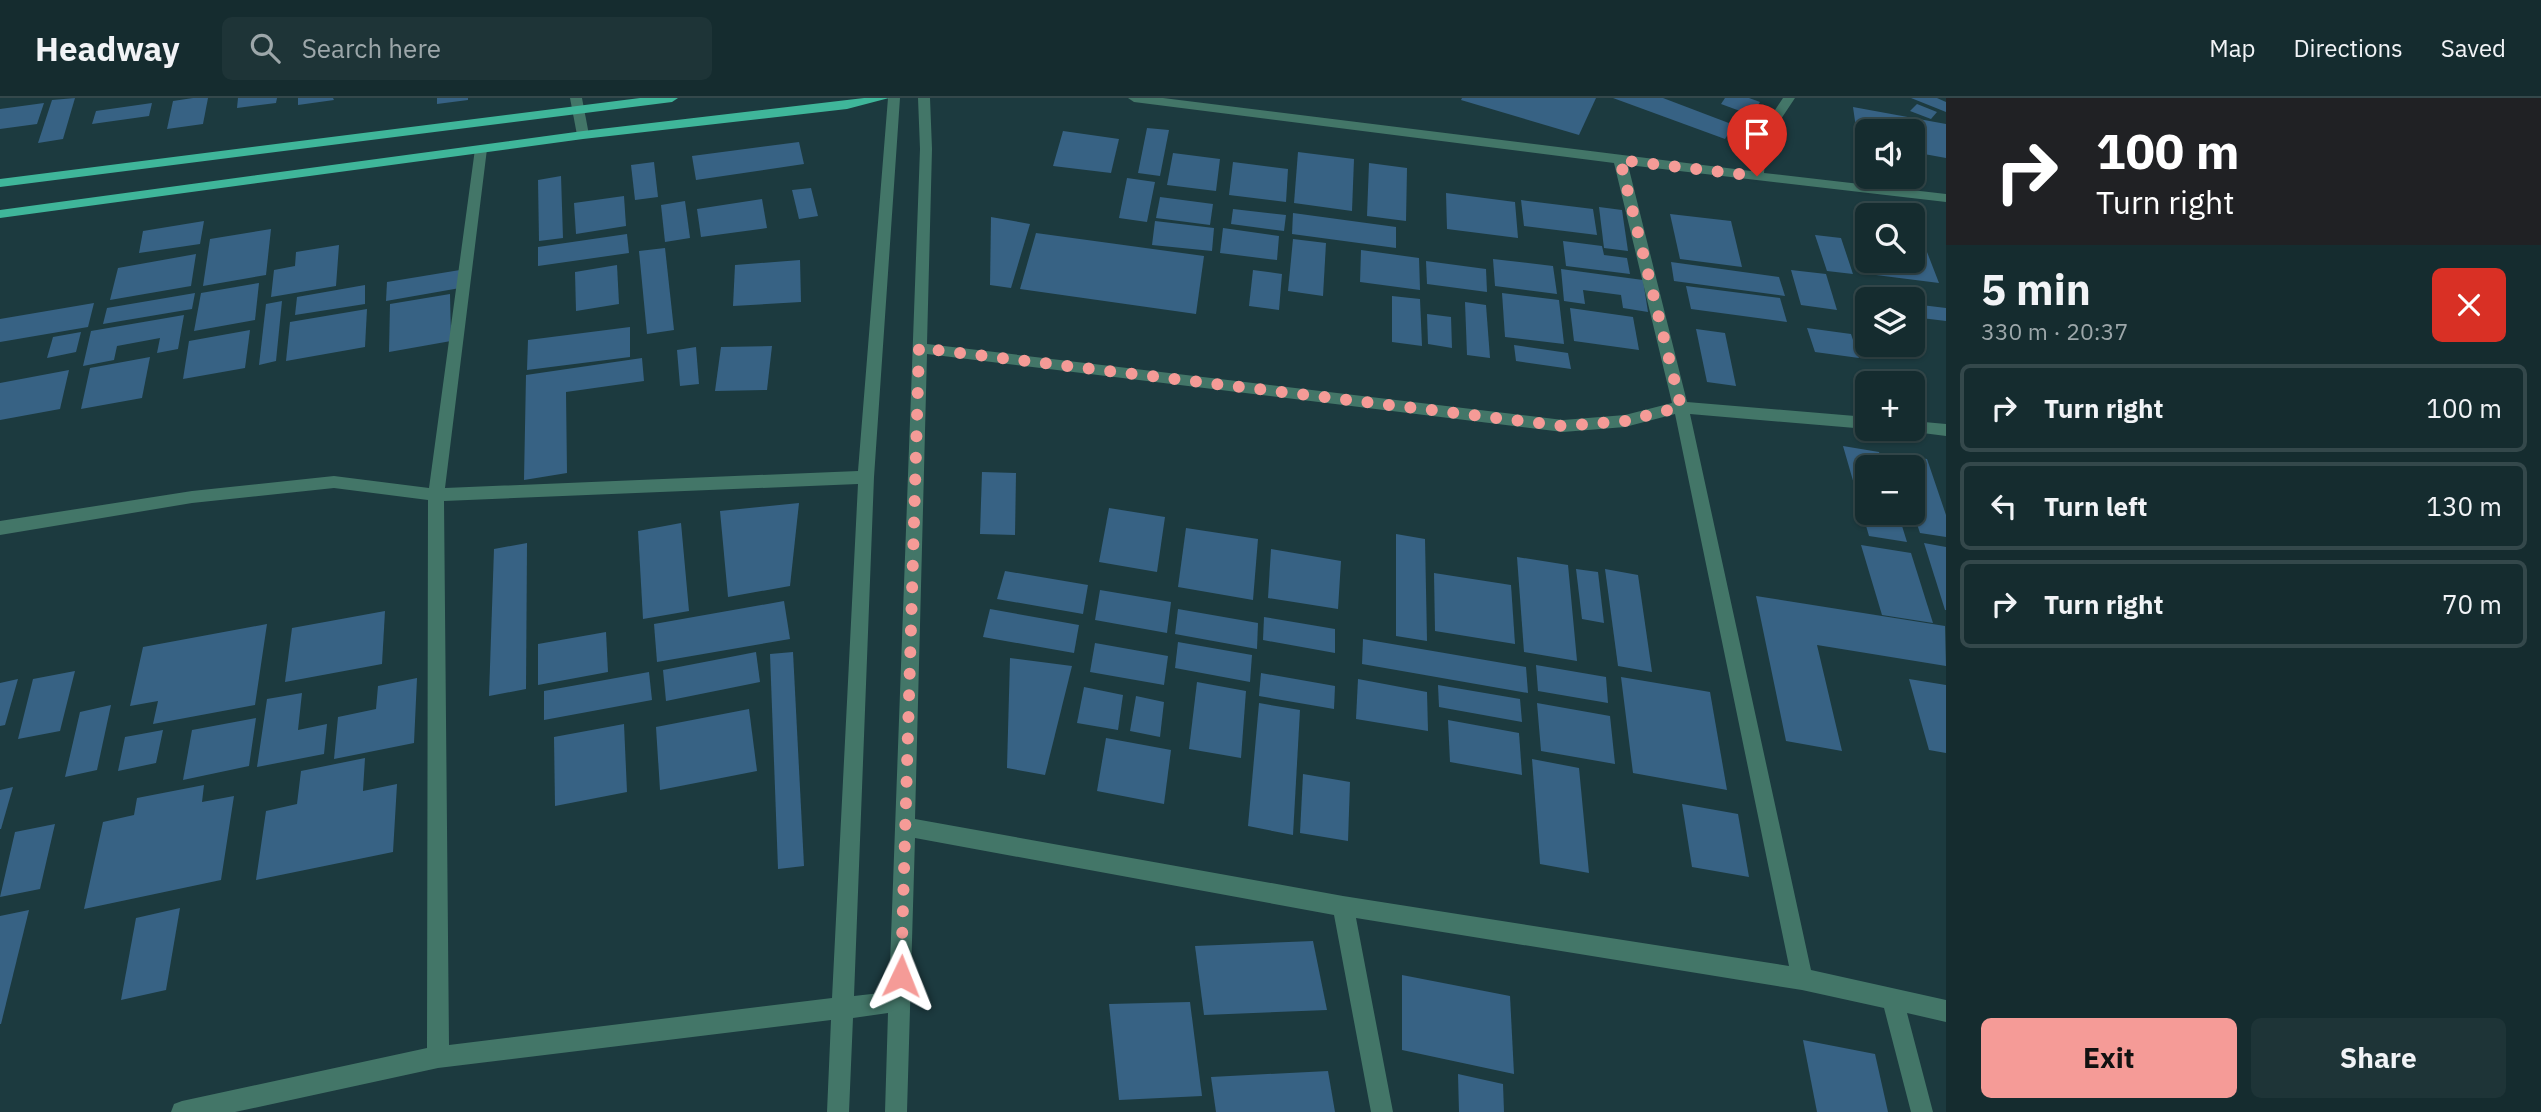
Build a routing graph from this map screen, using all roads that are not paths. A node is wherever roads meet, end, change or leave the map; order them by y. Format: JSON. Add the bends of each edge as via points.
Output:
{"nodes":[{"id":1,"x":673,"y":98,"type":"edge"},
{"id":2,"x":883,"y":98,"type":"edge"},
{"id":3,"x":894,"y":98,"type":"edge"},
{"id":4,"x":924,"y":98,"type":"edge"},
{"id":5,"x":1134,"y":98,"type":"edge"},
{"id":6,"x":1789,"y":98,"type":"edge"},
{"id":7,"x":577,"y":103,"type":"edge"},
{"id":8,"x":583,"y":135,"type":"junction"},
{"id":9,"x":481,"y":149,"type":"junction"},
{"id":10,"x":1620,"y":160,"type":"junction"},
{"id":11,"x":1757,"y":176,"type":"junction"},
{"id":12,"x":0,"y":183,"type":"edge"},
{"id":13,"x":1946,"y":198,"type":"edge"},
{"id":14,"x":0,"y":214,"type":"edge"},
{"id":15,"x":919,"y":348,"type":"junction"},
{"id":16,"x":1681,"y":407,"type":"junction"},
{"id":17,"x":1855,"y":422,"type":"edge"},
{"id":18,"x":1925,"y":428,"type":"edge"},
{"id":19,"x":1946,"y":430,"type":"edge"},
{"id":20,"x":866,"y":477,"type":"junction"},
{"id":21,"x":436,"y":495,"type":"junction"},
{"id":22,"x":0,"y":528,"type":"edge"},
{"id":23,"x":905,"y":827,"type":"junction"},
{"id":24,"x":1343,"y":906,"type":"junction"},
{"id":25,"x":1801,"y":979,"type":"junction"},
{"id":26,"x":1892,"y":999,"type":"junction"},
{"id":27,"x":900,"y":1001,"type":"junction"},
{"id":28,"x":844,"y":1009,"type":"junction"},
{"id":29,"x":1946,"y":1011,"type":"edge"},
{"id":30,"x":438,"y":1058,"type":"junction"},
{"id":31,"x":222,"y":1108,"type":"edge"},
{"id":32,"x":182,"y":1112,"type":"edge"},
{"id":33,"x":838,"y":1112,"type":"edge"},
{"id":34,"x":896,"y":1112,"type":"edge"},
{"id":35,"x":1382,"y":1112,"type":"edge"},
{"id":36,"x":1922,"y":1112,"type":"edge"}],
"edges":[{"from":1,"to":7,"type":"main road"},
{"from":2,"to":8,"type":"main road"},
{"from":3,"to":20,"type":"street"},
{"from":4,"to":15,"type":"street"},
{"from":5,"to":10,"type":"street"},
{"from":6,"to":11,"type":"street","via":[[1760,140]]},
{"from":7,"to":8,"type":"street"},
{"from":7,"to":12,"type":"main road"},
{"from":8,"to":9,"type":"main road"},
{"from":9,"to":14,"type":"main road"},
{"from":9,"to":21,"type":"street"},
{"from":10,"to":11,"type":"street"},
{"from":10,"to":16,"type":"street"},
{"from":11,"to":13,"type":"street"},
{"from":15,"to":16,"type":"street","via":[[1563,426],[1625,421]]},
{"from":15,"to":23,"type":"street"},
{"from":16,"to":17,"type":"street"},
{"from":16,"to":25,"type":"street"},
{"from":18,"to":19,"type":"street"},
{"from":20,"to":21,"type":"street"},
{"from":20,"to":28,"type":"street"},
{"from":21,"to":22,"type":"street","via":[[334,482],[192,497]]},
{"from":21,"to":30,"type":"street"},
{"from":23,"to":24,"type":"street"},
{"from":23,"to":27,"type":"street"},
{"from":24,"to":25,"type":"street"},
{"from":24,"to":35,"type":"street"},
{"from":25,"to":26,"type":"street"},
{"from":26,"to":29,"type":"street"},
{"from":26,"to":36,"type":"street"},
{"from":27,"to":28,"type":"street"},
{"from":27,"to":34,"type":"street"},
{"from":28,"to":30,"type":"street"},
{"from":28,"to":33,"type":"street"},
{"from":30,"to":31,"type":"street"},
{"from":31,"to":32,"type":"street"}]}
